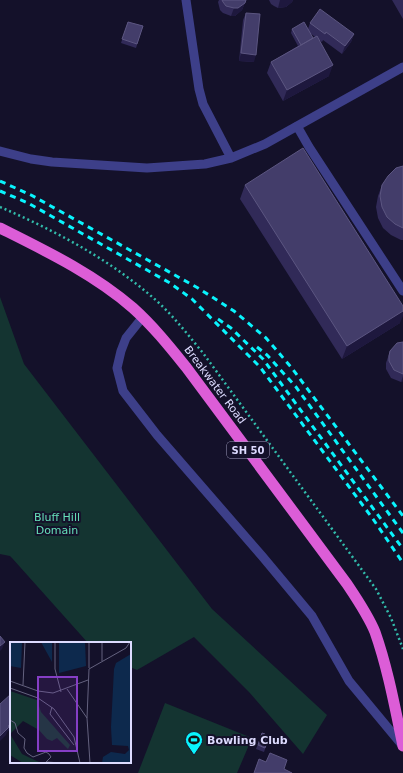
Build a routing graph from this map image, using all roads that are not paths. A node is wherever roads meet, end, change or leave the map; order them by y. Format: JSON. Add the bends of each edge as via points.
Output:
{"nodes":[{"id":1,"x":186,"y":0,"type":"edge"},
{"id":2,"x":403,"y":67,"type":"edge"},
{"id":3,"x":297,"y":126,"type":"junction"},
{"id":4,"x":0,"y":151,"type":"edge"},
{"id":5,"x":231,"y":158,"type":"junction"},
{"id":6,"x":0,"y":228,"type":"edge"},
{"id":7,"x":403,"y":291,"type":"edge"},
{"id":8,"x":142,"y":318,"type":"junction"},
{"id":9,"x":403,"y":746,"type":"edge"}],
"edges":[{"from":1,"to":5,"type":"lane","via":[[203,104]]},
{"from":2,"to":3,"type":"lane"},
{"from":3,"to":5,"type":"lane","via":[[265,144]]},
{"from":3,"to":7,"type":"lane"},
{"from":4,"to":5,"type":"lane","via":[[52,162],[147,168],[205,164]]},
{"from":6,"to":8,"type":"highway","name":"Breakwater Road","number":"SH 50","via":[[40,247],[98,282],[133,308]]},
{"from":8,"to":9,"type":"highway","name":"Breakwater Road","number":"SH 50","via":[[160,335],[186,367],[348,584],[374,631],[385,666]]},
{"from":8,"to":9,"type":"lane","via":[[126,338],[121,351],[117,368],[123,391],[157,435],[312,616],[349,681]]}]}
